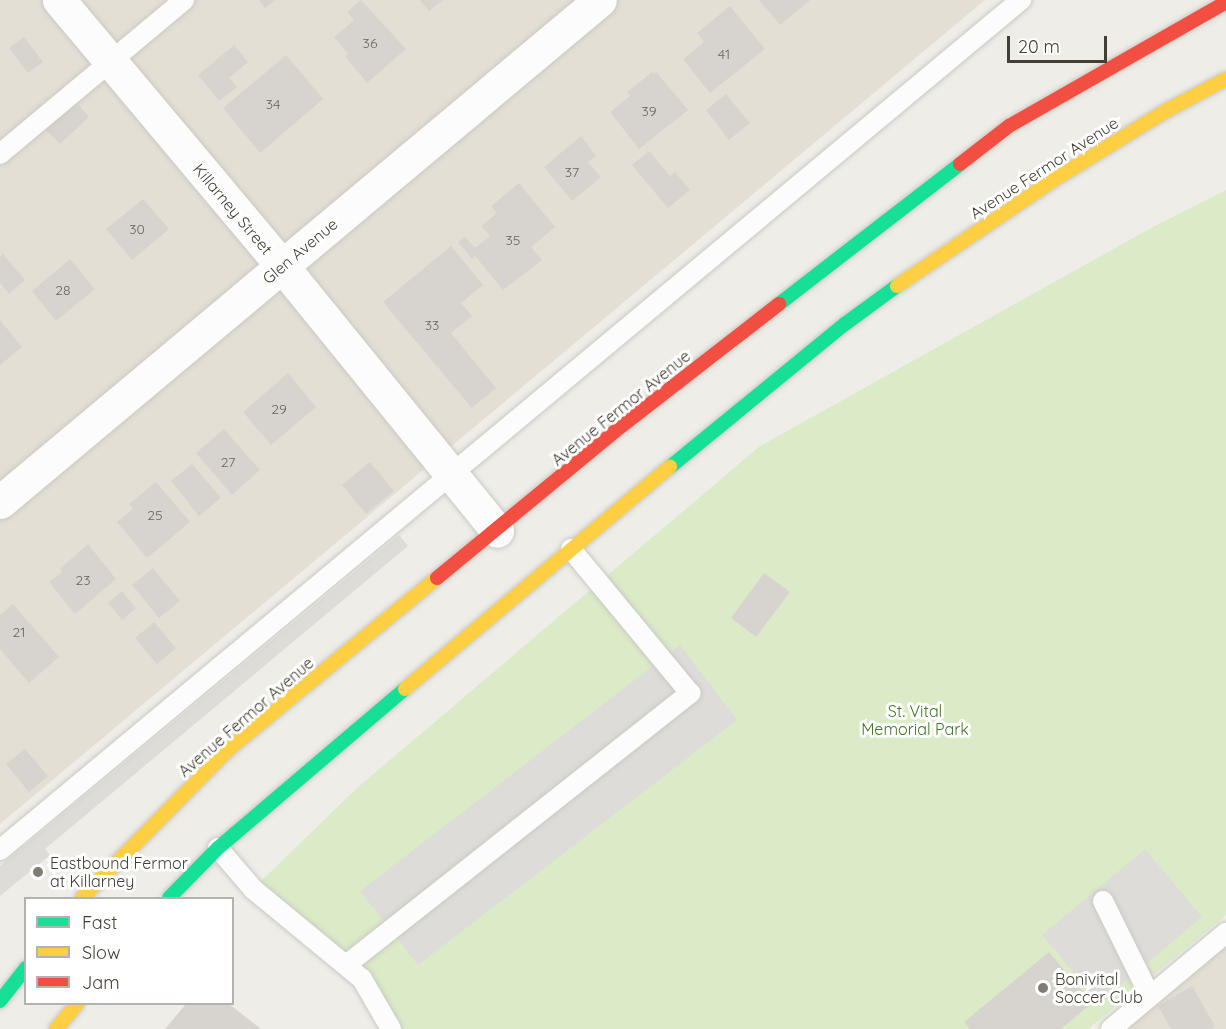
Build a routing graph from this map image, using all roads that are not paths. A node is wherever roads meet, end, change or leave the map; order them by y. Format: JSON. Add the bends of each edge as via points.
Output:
{"nodes":[{"id":1,"x":59,"y":0,"type":"edge"},
{"id":2,"x":184,"y":0,"type":"edge"},
{"id":3,"x":600,"y":0,"type":"edge"},
{"id":4,"x":1021,"y":0,"type":"edge"},
{"id":5,"x":1226,"y":2,"type":"edge"},
{"id":6,"x":109,"y":63,"type":"junction"},
{"id":7,"x":1226,"y":78,"type":"edge"},
{"id":8,"x":0,"y":154,"type":"edge"},
{"id":9,"x":282,"y":266,"type":"junction"},
{"id":10,"x":449,"y":475,"type":"junction"},
{"id":11,"x":0,"y":502,"type":"edge"},
{"id":12,"x":497,"y":531,"type":"junction"},
{"id":13,"x":571,"y":549,"type":"junction"},
{"id":14,"x":218,"y":848,"type":"junction"},
{"id":15,"x":0,"y":850,"type":"edge"},
{"id":16,"x":83,"y":897,"type":"edge"},
{"id":17,"x":171,"y":897,"type":"edge"},
{"id":18,"x":1103,"y":901,"type":"dead end"},
{"id":19,"x":1226,"y":933,"type":"edge"},
{"id":20,"x":346,"y":965,"type":"junction"},
{"id":21,"x":24,"y":971,"type":"edge"},
{"id":22,"x":1150,"y":996,"type":"junction"},
{"id":23,"x":0,"y":1001,"type":"edge"},
{"id":24,"x":76,"y":1005,"type":"edge"},
{"id":25,"x":56,"y":1029,"type":"edge"},
{"id":26,"x":391,"y":1029,"type":"edge"},
{"id":27,"x":1111,"y":1029,"type":"edge"}],
"edges":[{"from":1,"to":6,"type":"street","name":"Killarney Street"},
{"from":2,"to":6,"type":"lane"},
{"from":3,"to":9,"type":"street","name":"Glen Avenue"},
{"from":4,"to":10,"type":"lane"},
{"from":5,"to":12,"type":"main road","name":"Avenue Fermor Avenue","via":[[1009,126],[614,432]]},
{"from":6,"to":8,"type":"lane"},
{"from":6,"to":9,"type":"street","name":"Killarney Street"},
{"from":7,"to":13,"type":"main road","name":"Avenue Fermor Avenue","via":[[1062,174],[945,252],[845,324]]},
{"from":9,"to":10,"type":"street","name":"Killarney Street"},
{"from":9,"to":11,"type":"street","name":"Glen Avenue"},
{"from":10,"to":12,"type":"street","name":"Killarney Street"},
{"from":10,"to":15,"type":"lane"},
{"from":12,"to":16,"type":"main road","name":"Avenue Fermor Avenue","via":[[230,748]]},
{"from":13,"to":14,"type":"main road","name":"Avenue Fermor Avenue"},
{"from":13,"to":20,"type":"lane","via":[[690,693]]},
{"from":14,"to":17,"type":"main road","name":"Avenue Fermor Avenue"},
{"from":14,"to":20,"type":"lane","via":[[253,889]]},
{"from":18,"to":22,"type":"lane"},
{"from":19,"to":22,"type":"lane"},
{"from":20,"to":26,"type":"lane","via":[[362,979]]},
{"from":21,"to":23,"type":"main road"},
{"from":22,"to":27,"type":"lane"},
{"from":24,"to":25,"type":"main road"}]}
